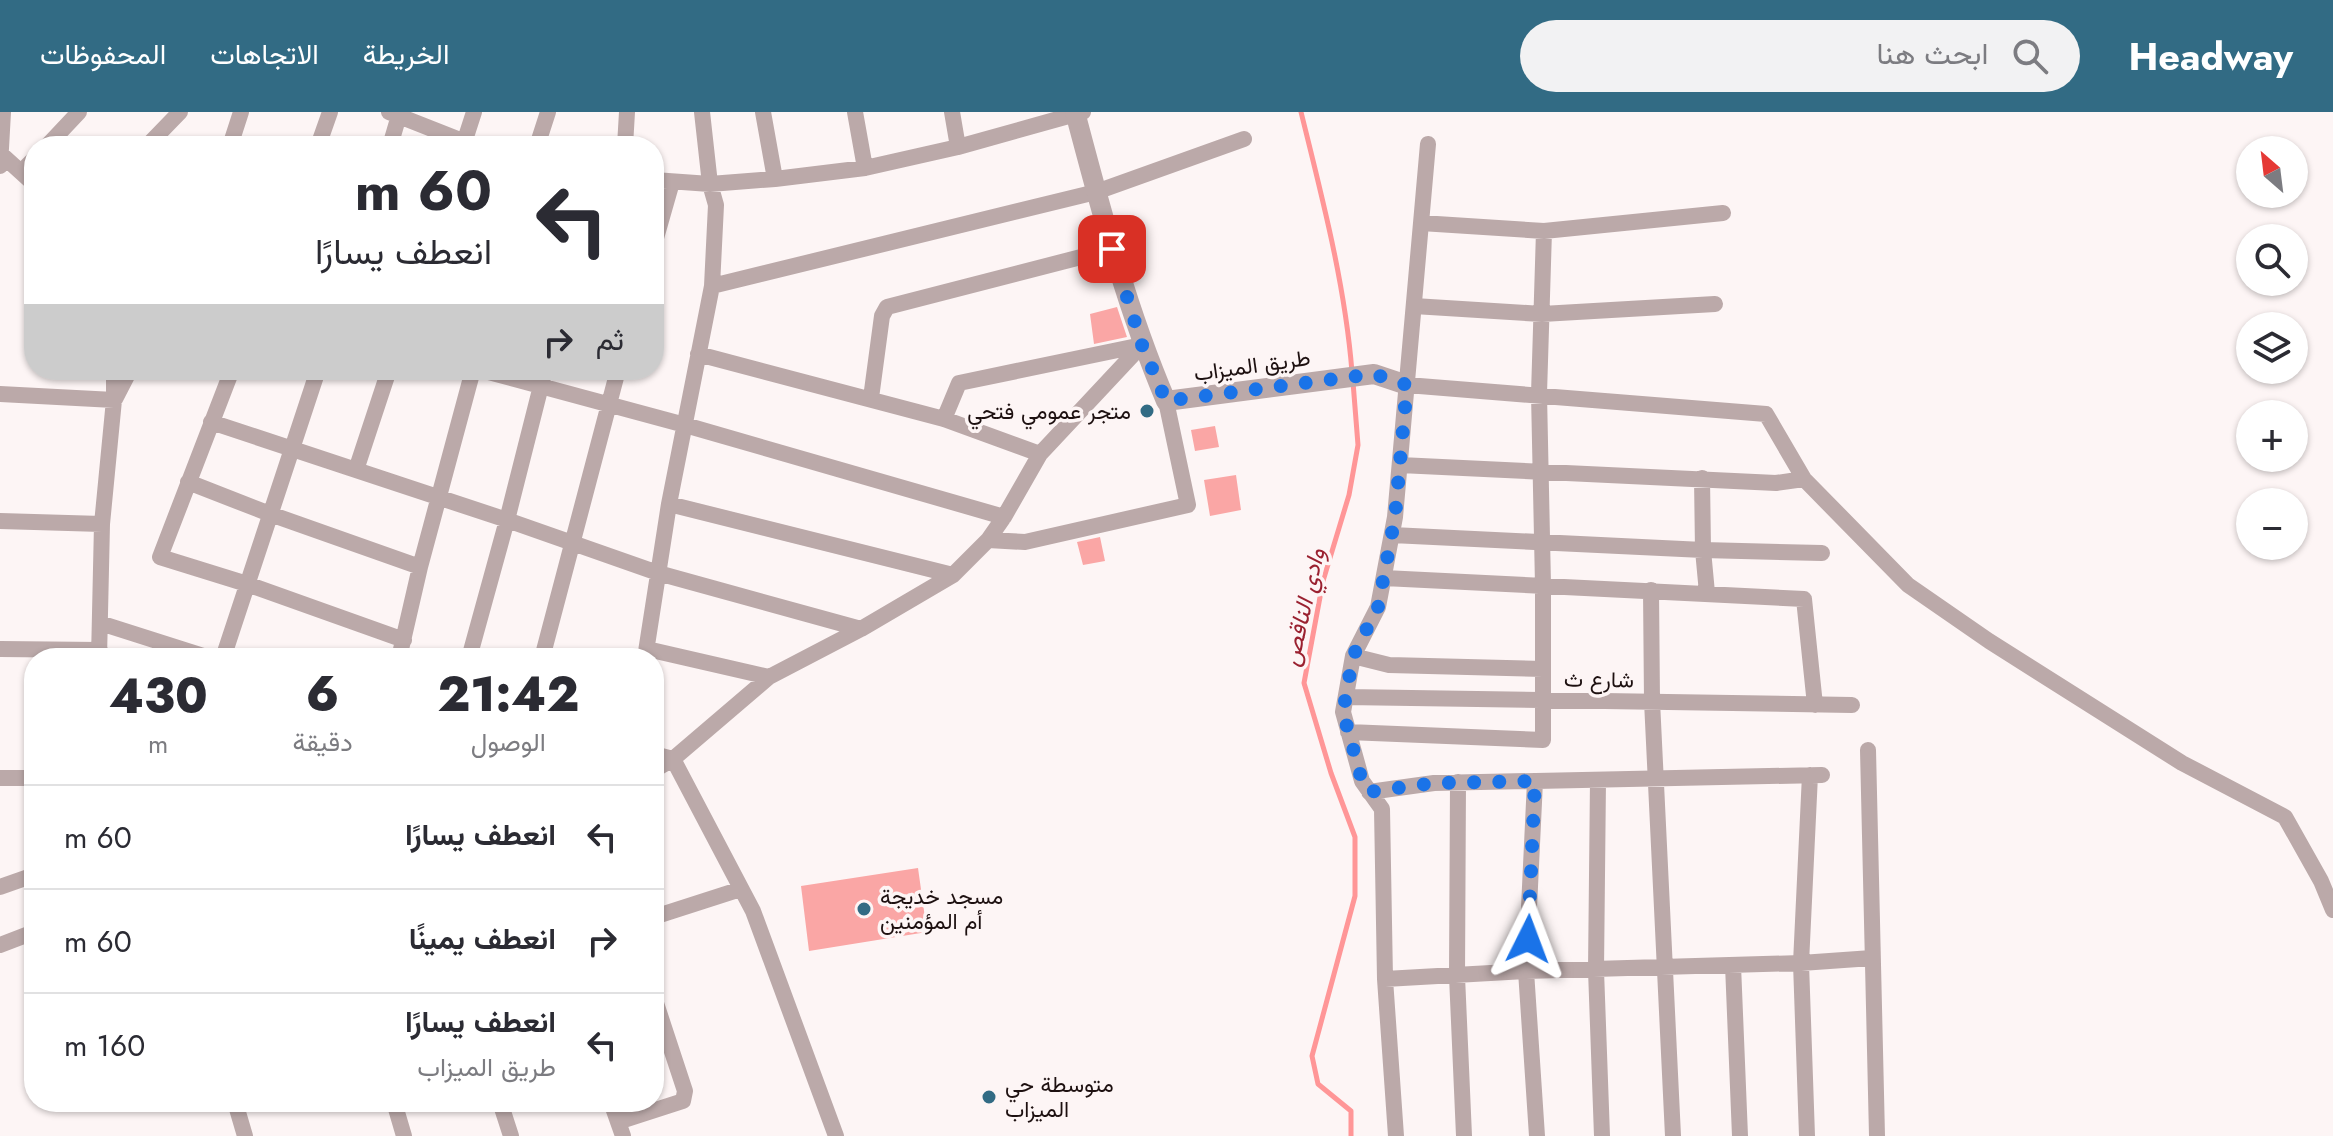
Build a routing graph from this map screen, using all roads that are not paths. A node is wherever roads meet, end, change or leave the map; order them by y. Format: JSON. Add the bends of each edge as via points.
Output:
{"nodes":[{"id":1,"x":3,"y":112,"type":"edge"},
{"id":2,"x":180,"y":112,"type":"edge"},
{"id":3,"x":241,"y":112,"type":"edge"},
{"id":4,"x":330,"y":112,"type":"edge"},
{"id":5,"x":474,"y":112,"type":"edge"},
{"id":6,"x":548,"y":112,"type":"edge"},
{"id":7,"x":627,"y":112,"type":"edge"},
{"id":8,"x":702,"y":112,"type":"edge"},
{"id":9,"x":763,"y":112,"type":"edge"},
{"id":10,"x":855,"y":112,"type":"edge"},
{"id":11,"x":952,"y":112,"type":"edge"},
{"id":12,"x":396,"y":113,"type":"edge"},
{"id":13,"x":1078,"y":113,"type":"edge"},
{"id":14,"x":74,"y":115,"type":"edge"},
{"id":15,"x":56,"y":136,"type":"edge"},
{"id":16,"x":157,"y":136,"type":"edge"},
{"id":17,"x":233,"y":136,"type":"edge"},
{"id":18,"x":322,"y":136,"type":"edge"},
{"id":19,"x":392,"y":136,"type":"edge"},
{"id":20,"x":446,"y":136,"type":"edge"},
{"id":21,"x":466,"y":136,"type":"edge"},
{"id":22,"x":540,"y":136,"type":"edge"},
{"id":23,"x":626,"y":136,"type":"edge"},
{"id":24,"x":1244,"y":139,"type":"dead end"},
{"id":25,"x":1428,"y":144,"type":"dead end"},
{"id":26,"x":958,"y":147,"type":"junction"},
{"id":27,"x":1,"y":160,"type":"edge"},
{"id":28,"x":865,"y":168,"type":"junction"},
{"id":29,"x":24,"y":175,"type":"edge"},
{"id":30,"x":775,"y":179,"type":"junction"},
{"id":31,"x":664,"y":181,"type":"edge"},
{"id":32,"x":672,"y":182,"type":"junction"},
{"id":33,"x":710,"y":184,"type":"junction"},
{"id":34,"x":1096,"y":192,"type":"junction"},
{"id":35,"x":664,"y":210,"type":"edge"},
{"id":36,"x":1723,"y":213,"type":"dead end"},
{"id":37,"x":1421,"y":223,"type":"junction"},
{"id":38,"x":1544,"y":231,"type":"junction"},
{"id":39,"x":1112,"y":249,"type":"junction"},
{"id":40,"x":712,"y":286,"type":"junction"},
{"id":41,"x":1715,"y":304,"type":"dead end"},
{"id":42,"x":1414,"y":306,"type":"junction"},
{"id":43,"x":1542,"y":314,"type":"junction"},
{"id":44,"x":1142,"y":345,"type":"junction"},
{"id":45,"x":698,"y":354,"type":"junction"},
{"id":46,"x":114,"y":380,"type":"edge"},
{"id":47,"x":125,"y":380,"type":"edge"},
{"id":48,"x":228,"y":380,"type":"edge"},
{"id":49,"x":315,"y":380,"type":"edge"},
{"id":50,"x":386,"y":380,"type":"edge"},
{"id":51,"x":470,"y":380,"type":"edge"},
{"id":52,"x":542,"y":380,"type":"edge"},
{"id":53,"x":547,"y":380,"type":"edge"},
{"id":54,"x":615,"y":380,"type":"edge"},
{"id":55,"x":1407,"y":385,"type":"junction"},
{"id":56,"x":0,"y":394,"type":"edge"},
{"id":57,"x":1539,"y":394,"type":"junction"},
{"id":58,"x":871,"y":398,"type":"junction"},
{"id":59,"x":114,"y":400,"type":"junction"},
{"id":60,"x":1166,"y":401,"type":"junction"},
{"id":61,"x":609,"y":404,"type":"junction"},
{"id":62,"x":944,"y":419,"type":"junction"},
{"id":63,"x":211,"y":422,"type":"junction"},
{"id":64,"x":685,"y":425,"type":"junction"},
{"id":65,"x":292,"y":449,"type":"junction"},
{"id":66,"x":1040,"y":454,"type":"junction"},
{"id":67,"x":1400,"y":465,"type":"junction"},
{"id":68,"x":356,"y":470,"type":"junction"},
{"id":69,"x":1541,"y":471,"type":"junction"},
{"id":70,"x":1702,"y":478,"type":"junction"},
{"id":71,"x":1804,"y":479,"type":"junction"},
{"id":72,"x":188,"y":482,"type":"junction"},
{"id":73,"x":440,"y":498,"type":"junction"},
{"id":74,"x":669,"y":504,"type":"junction"},
{"id":75,"x":270,"y":514,"type":"junction"},
{"id":76,"x":1004,"y":517,"type":"junction"},
{"id":77,"x":507,"y":520,"type":"junction"},
{"id":78,"x":0,"y":521,"type":"edge"},
{"id":79,"x":102,"y":524,"type":"junction"},
{"id":80,"x":1392,"y":535,"type":"junction"},
{"id":81,"x":988,"y":540,"type":"junction"},
{"id":82,"x":1541,"y":542,"type":"junction"},
{"id":83,"x":572,"y":544,"type":"junction"},
{"id":84,"x":1703,"y":550,"type":"junction"},
{"id":85,"x":1822,"y":553,"type":"dead end"},
{"id":86,"x":420,"y":567,"type":"junction"},
{"id":87,"x":658,"y":573,"type":"junction"},
{"id":88,"x":953,"y":575,"type":"junction"},
{"id":89,"x":1384,"y":578,"type":"junction"},
{"id":90,"x":247,"y":584,"type":"junction"},
{"id":91,"x":1543,"y":585,"type":"junction"},
{"id":92,"x":1651,"y":590,"type":"junction"},
{"id":93,"x":1707,"y":593,"type":"junction"},
{"id":94,"x":100,"y":623,"type":"junction"},
{"id":95,"x":861,"y":629,"type":"junction"},
{"id":96,"x":404,"y":640,"type":"junction"},
{"id":97,"x":100,"y":648,"type":"edge"},
{"id":98,"x":179,"y":648,"type":"edge"},
{"id":99,"x":226,"y":648,"type":"edge"},
{"id":100,"x":402,"y":648,"type":"edge"},
{"id":101,"x":472,"y":648,"type":"edge"},
{"id":102,"x":545,"y":648,"type":"edge"},
{"id":103,"x":647,"y":648,"type":"edge"},
{"id":104,"x":0,"y":649,"type":"edge"},
{"id":105,"x":24,"y":650,"type":"edge"},
{"id":106,"x":1353,"y":656,"type":"junction"},
{"id":107,"x":664,"y":657,"type":"edge"},
{"id":108,"x":1543,"y":669,"type":"junction"},
{"id":109,"x":769,"y":677,"type":"junction"},
{"id":110,"x":1346,"y":697,"type":"junction"},
{"id":111,"x":1543,"y":700,"type":"junction"},
{"id":112,"x":1652,"y":701,"type":"junction"},
{"id":113,"x":1815,"y":705,"type":"junction"},
{"id":114,"x":1852,"y":705,"type":"dead end"},
{"id":115,"x":1348,"y":732,"type":"junction"},
{"id":116,"x":1868,"y":750,"type":"dead end"},
{"id":117,"x":664,"y":757,"type":"edge"},
{"id":118,"x":673,"y":759,"type":"junction"},
{"id":119,"x":664,"y":764,"type":"edge"},
{"id":120,"x":0,"y":778,"type":"edge"},
{"id":121,"x":24,"y":778,"type":"edge"},
{"id":122,"x":1657,"y":778,"type":"junction"},
{"id":123,"x":1598,"y":780,"type":"junction"},
{"id":124,"x":1535,"y":781,"type":"junction"},
{"id":125,"x":1458,"y":782,"type":"junction"},
{"id":126,"x":1369,"y":792,"type":"junction"},
{"id":127,"x":24,"y":879,"type":"edge"},
{"id":128,"x":0,"y":887,"type":"edge"},
{"id":129,"x":741,"y":889,"type":"junction"},
{"id":130,"x":2333,"y":910,"type":"edge"},
{"id":131,"x":664,"y":914,"type":"edge"},
{"id":132,"x":24,"y":936,"type":"edge"},
{"id":133,"x":0,"y":945,"type":"edge"},
{"id":134,"x":1872,"y":958,"type":"junction"},
{"id":135,"x":1801,"y":963,"type":"junction"},
{"id":136,"x":1733,"y":965,"type":"junction"},
{"id":137,"x":1665,"y":968,"type":"junction"},
{"id":138,"x":1596,"y":970,"type":"junction"},
{"id":139,"x":1526,"y":971,"type":"junction"},
{"id":140,"x":1457,"y":976,"type":"junction"},
{"id":141,"x":1385,"y":979,"type":"junction"},
{"id":142,"x":664,"y":1027,"type":"edge"},
{"id":143,"x":664,"y":1109,"type":"edge"},
{"id":144,"x":238,"y":1112,"type":"edge"},
{"id":145,"x":397,"y":1112,"type":"edge"},
{"id":146,"x":503,"y":1112,"type":"edge"},
{"id":147,"x":658,"y":1112,"type":"edge"},
{"id":148,"x":620,"y":1129,"type":"edge"},
{"id":149,"x":245,"y":1136,"type":"edge"},
{"id":150,"x":404,"y":1136,"type":"edge"},
{"id":151,"x":511,"y":1136,"type":"edge"},
{"id":152,"x":836,"y":1136,"type":"edge"},
{"id":153,"x":1396,"y":1136,"type":"edge"},
{"id":154,"x":1464,"y":1136,"type":"edge"},
{"id":155,"x":1537,"y":1136,"type":"edge"},
{"id":156,"x":1602,"y":1136,"type":"edge"},
{"id":157,"x":1673,"y":1136,"type":"edge"},
{"id":158,"x":1740,"y":1136,"type":"edge"},
{"id":159,"x":1807,"y":1136,"type":"edge"},
{"id":160,"x":1877,"y":1136,"type":"edge"}],
"edges":[{"from":1,"to":27,"type":"street"},
{"from":2,"to":16,"type":"street"},
{"from":3,"to":17,"type":"street"},
{"from":4,"to":18,"type":"street"},
{"from":5,"to":21,"type":"street"},
{"from":6,"to":22,"type":"street"},
{"from":7,"to":23,"type":"street"},
{"from":8,"to":33,"type":"street"},
{"from":9,"to":30,"type":"street"},
{"from":10,"to":28,"type":"street"},
{"from":11,"to":26,"type":"street"},
{"from":12,"to":19,"type":"street"},
{"from":12,"to":20,"type":"street"},
{"from":13,"to":26,"type":"street"},
{"from":13,"to":34,"type":"street"},
{"from":14,"to":15,"type":"street"},
{"from":24,"to":34,"type":"street"},
{"from":25,"to":37,"type":"street"},
{"from":26,"to":28,"type":"street"},
{"from":27,"to":29,"type":"street"},
{"from":28,"to":30,"type":"street"},
{"from":30,"to":33,"type":"street"},
{"from":31,"to":32,"type":"street"},
{"from":32,"to":33,"type":"street"},
{"from":32,"to":35,"type":"street"},
{"from":33,"to":40,"type":"street","via":[[716,205]]},
{"from":34,"to":39,"type":"street"},
{"from":34,"to":40,"type":"street"},
{"from":36,"to":38,"type":"street"},
{"from":37,"to":38,"type":"street"},
{"from":37,"to":42,"type":"street"},
{"from":38,"to":43,"type":"street"},
{"from":39,"to":44,"type":"street"},
{"from":39,"to":58,"type":"street","via":[[887,307]]},
{"from":40,"to":45,"type":"street"},
{"from":41,"to":43,"type":"street"},
{"from":42,"to":43,"type":"street"},
{"from":42,"to":55,"type":"street"},
{"from":43,"to":57,"type":"street"},
{"from":44,"to":60,"type":"street"},
{"from":44,"to":62,"type":"street","via":[[959,383]]},
{"from":44,"to":66,"type":"street"},
{"from":45,"to":58,"type":"street"},
{"from":45,"to":64,"type":"street"},
{"from":46,"to":59,"type":"street"},
{"from":47,"to":59,"type":"street"},
{"from":48,"to":63,"type":"street"},
{"from":49,"to":65,"type":"street"},
{"from":50,"to":68,"type":"street"},
{"from":51,"to":73,"type":"street"},
{"from":52,"to":77,"type":"street"},
{"from":53,"to":61,"type":"street"},
{"from":54,"to":61,"type":"street"},
{"from":55,"to":57,"type":"street"},
{"from":55,"to":60,"type":"street","name":"طريق الميزاب","via":[[1374,374]]},
{"from":55,"to":67,"type":"street"},
{"from":56,"to":59,"type":"street"},
{"from":57,"to":69,"type":"street"},
{"from":57,"to":71,"type":"street","via":[[1766,414]]},
{"from":58,"to":62,"type":"street"},
{"from":59,"to":79,"type":"street"},
{"from":60,"to":81,"type":"street","via":[[1188,505],[1025,542]]},
{"from":61,"to":64,"type":"street"},
{"from":61,"to":83,"type":"street"},
{"from":62,"to":66,"type":"street"},
{"from":63,"to":65,"type":"street"},
{"from":63,"to":72,"type":"street"},
{"from":64,"to":74,"type":"street"},
{"from":64,"to":76,"type":"street"},
{"from":65,"to":68,"type":"street"},
{"from":65,"to":75,"type":"street"},
{"from":66,"to":76,"type":"street"},
{"from":67,"to":69,"type":"street"},
{"from":67,"to":80,"type":"street"},
{"from":68,"to":73,"type":"street"},
{"from":69,"to":70,"type":"street"},
{"from":69,"to":82,"type":"street"},
{"from":70,"to":71,"type":"street","via":[[1776,483]]},
{"from":70,"to":84,"type":"street"},
{"from":71,"to":130,"type":"street","via":[[1908,585],[2182,763],[2285,817]]},
{"from":72,"to":75,"type":"street"},
{"from":72,"to":90,"type":"street","via":[[160,557]]},
{"from":73,"to":77,"type":"street"},
{"from":73,"to":86,"type":"street"},
{"from":74,"to":87,"type":"street"},
{"from":74,"to":88,"type":"street"},
{"from":75,"to":86,"type":"street"},
{"from":75,"to":90,"type":"street"},
{"from":76,"to":81,"type":"street"},
{"from":77,"to":83,"type":"street"},
{"from":77,"to":101,"type":"street"},
{"from":78,"to":79,"type":"street"},
{"from":79,"to":94,"type":"street"},
{"from":80,"to":82,"type":"street"},
{"from":80,"to":89,"type":"street"},
{"from":81,"to":88,"type":"street"},
{"from":82,"to":84,"type":"street"},
{"from":82,"to":91,"type":"street"},
{"from":83,"to":87,"type":"street"},
{"from":83,"to":102,"type":"street"},
{"from":84,"to":85,"type":"street"},
{"from":84,"to":93,"type":"street"},
{"from":86,"to":96,"type":"street"},
{"from":87,"to":95,"type":"street"},
{"from":87,"to":103,"type":"street"},
{"from":88,"to":95,"type":"street"},
{"from":89,"to":91,"type":"street"},
{"from":89,"to":106,"type":"street","via":[[1378,607]]},
{"from":90,"to":96,"type":"street"},
{"from":90,"to":99,"type":"street"},
{"from":91,"to":92,"type":"street"},
{"from":91,"to":108,"type":"street"},
{"from":92,"to":93,"type":"street"},
{"from":92,"to":112,"type":"street"},
{"from":93,"to":113,"type":"street","via":[[1804,599]]},
{"from":94,"to":97,"type":"street"},
{"from":94,"to":98,"type":"street"},
{"from":95,"to":109,"type":"street"},
{"from":96,"to":100,"type":"street"},
{"from":104,"to":105,"type":"street"},
{"from":106,"to":108,"type":"street","via":[[1389,665]]},
{"from":106,"to":110,"type":"street"},
{"from":107,"to":109,"type":"street"},
{"from":108,"to":111,"type":"street"},
{"from":109,"to":118,"type":"street"},
{"from":110,"to":111,"type":"street","name":"شارع ث"},
{"from":110,"to":115,"type":"street"},
{"from":111,"to":112,"type":"street","name":"شارع ث"},
{"from":111,"to":115,"type":"street","via":[[1543,740]]},
{"from":112,"to":113,"type":"street","name":"شارع ث"},
{"from":112,"to":122,"type":"street"},
{"from":113,"to":114,"type":"street","name":"شارع ث"},
{"from":115,"to":126,"type":"street"},
{"from":116,"to":134,"type":"street"},
{"from":117,"to":118,"type":"street"},
{"from":118,"to":119,"type":"street"},
{"from":118,"to":129,"type":"street"},
{"from":120,"to":121,"type":"street"},
{"from":122,"to":123,"type":"street"},
{"from":122,"to":135,"type":"street","via":[[1816,775]]},
{"from":122,"to":137,"type":"street"},
{"from":123,"to":124,"type":"street"},
{"from":123,"to":138,"type":"street"},
{"from":124,"to":125,"type":"street"},
{"from":124,"to":139,"type":"street"},
{"from":125,"to":126,"type":"street"},
{"from":125,"to":140,"type":"street"},
{"from":126,"to":141,"type":"street","via":[[1382,809]]},
{"from":127,"to":128,"type":"street"},
{"from":129,"to":131,"type":"street"},
{"from":129,"to":152,"type":"street"},
{"from":132,"to":133,"type":"street"},
{"from":134,"to":135,"type":"street"},
{"from":134,"to":160,"type":"street"},
{"from":135,"to":136,"type":"street"},
{"from":135,"to":159,"type":"street"},
{"from":136,"to":137,"type":"street"},
{"from":136,"to":158,"type":"street"},
{"from":137,"to":138,"type":"street"},
{"from":137,"to":157,"type":"street"},
{"from":138,"to":139,"type":"street"},
{"from":138,"to":156,"type":"street"},
{"from":139,"to":140,"type":"street"},
{"from":139,"to":155,"type":"street"},
{"from":140,"to":141,"type":"street"},
{"from":140,"to":154,"type":"street"},
{"from":141,"to":153,"type":"street"},
{"from":142,"to":143,"type":"street","via":[[685,1091],[683,1101]]},
{"from":144,"to":149,"type":"street"},
{"from":145,"to":150,"type":"street"},
{"from":146,"to":151,"type":"street"},
{"from":147,"to":148,"type":"street"}]}
